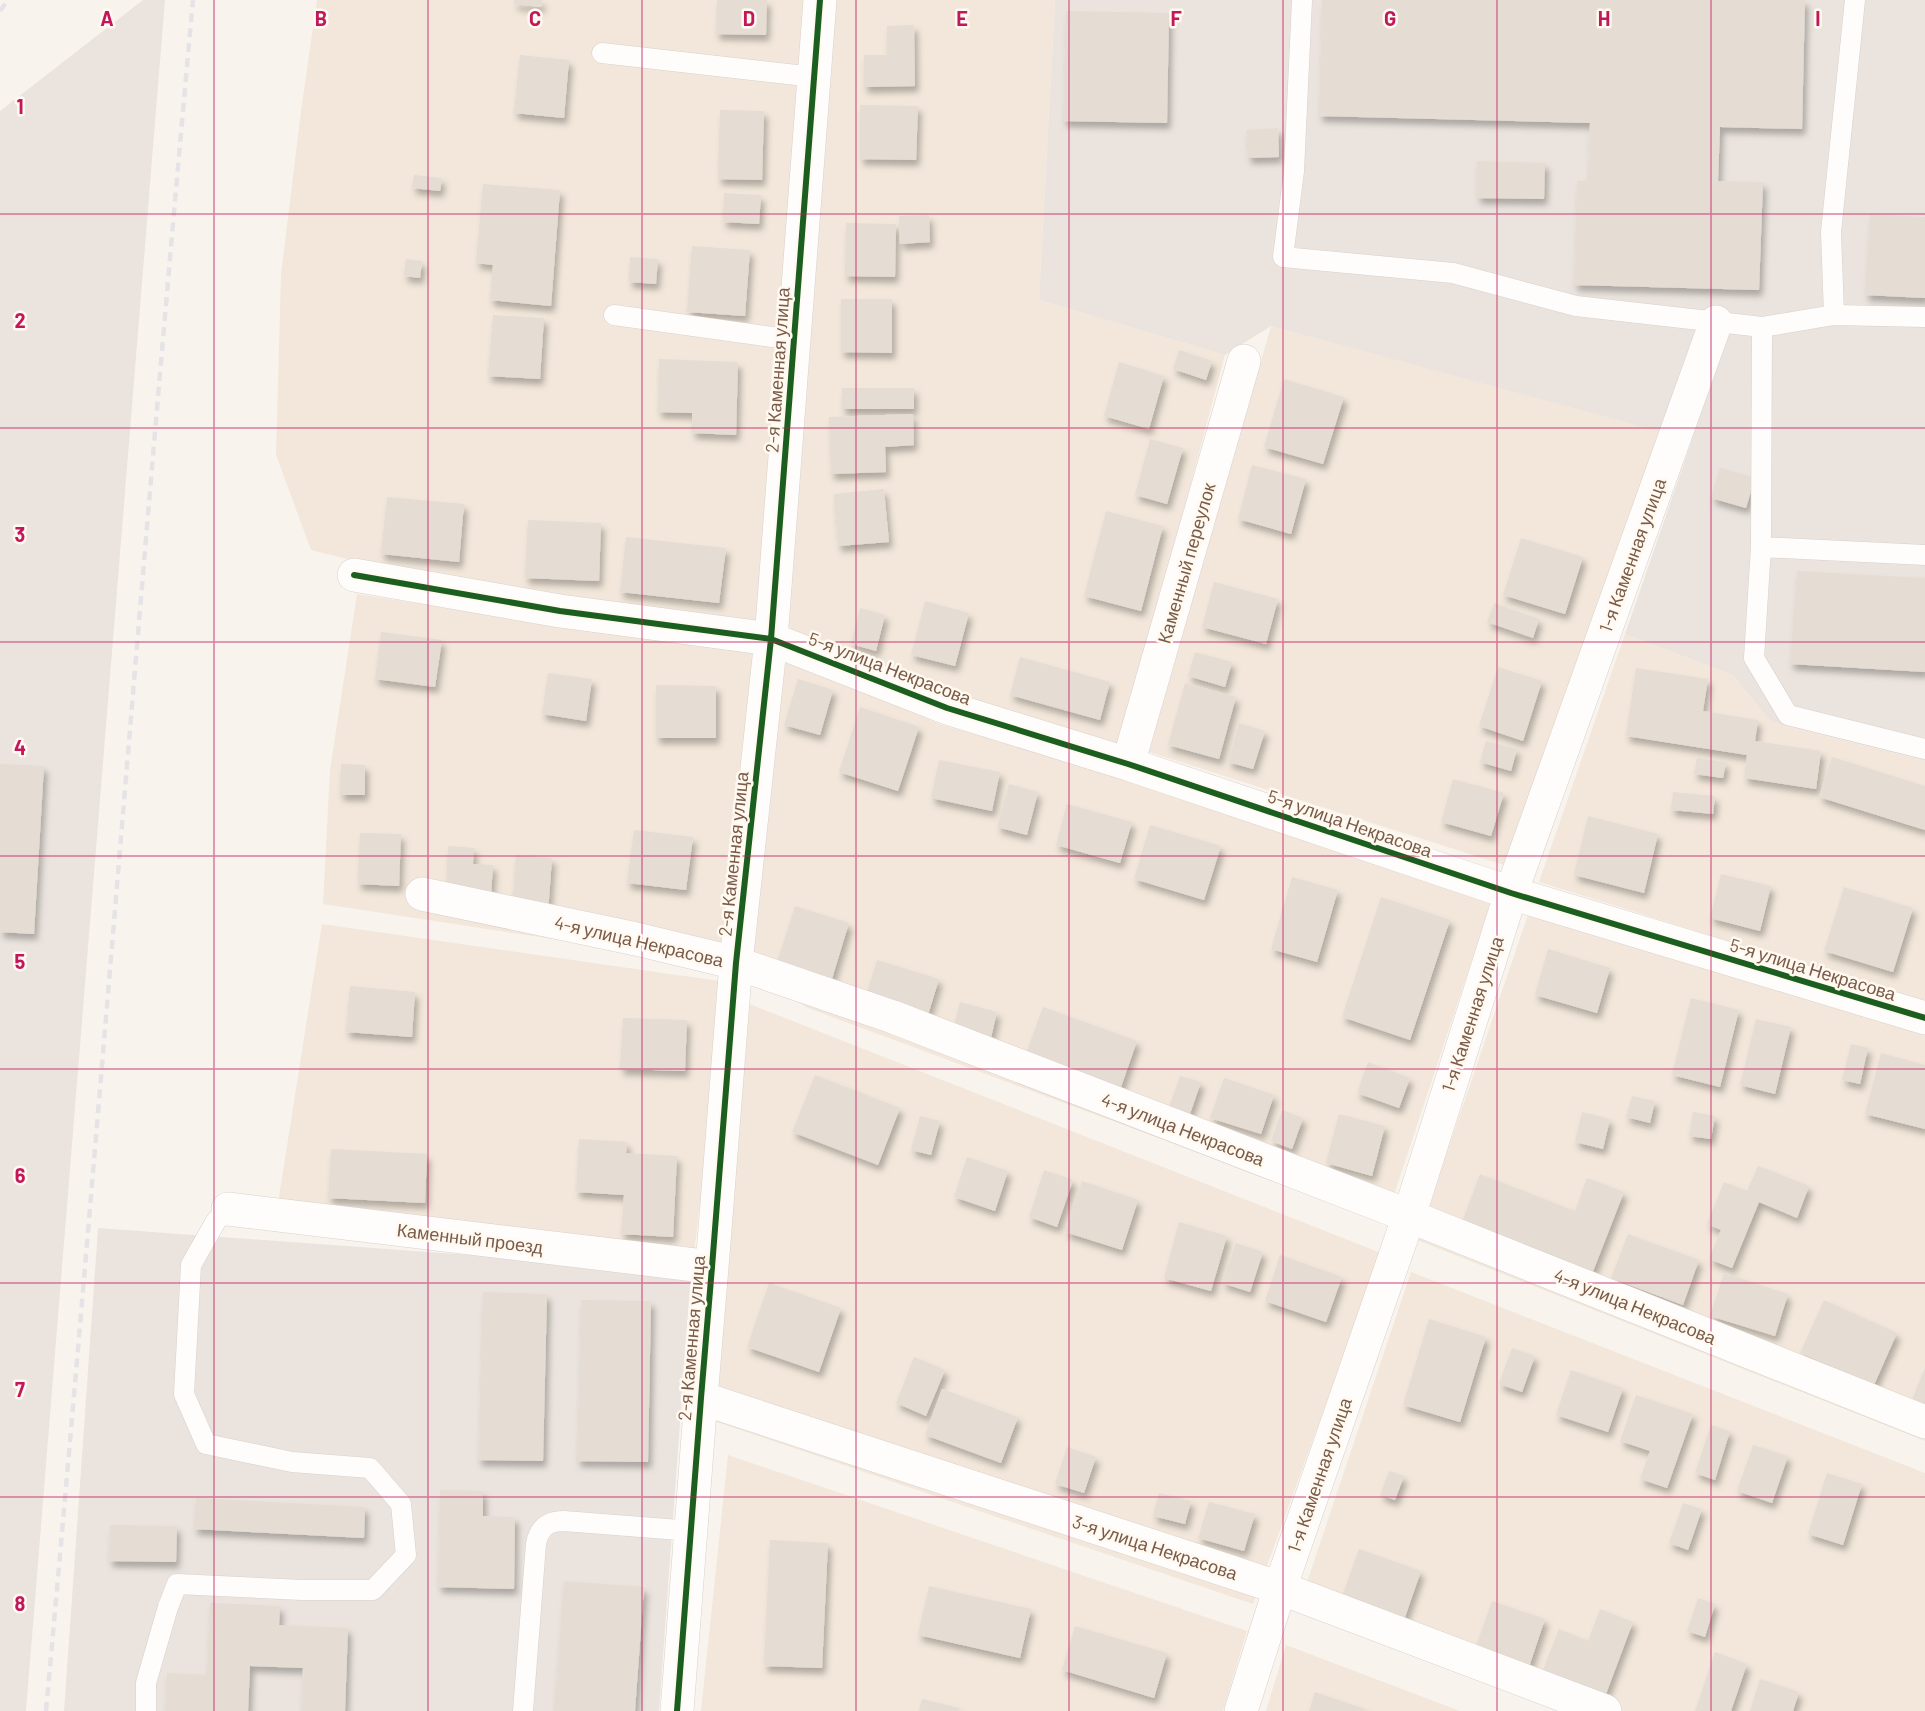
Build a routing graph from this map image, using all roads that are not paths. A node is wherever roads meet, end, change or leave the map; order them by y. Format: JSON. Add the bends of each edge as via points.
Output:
{"nodes":[{"id":1,"x":820,"y":0,"type":"edge"},
{"id":2,"x":1302,"y":0,"type":"edge"},
{"id":3,"x":1855,"y":0,"type":"edge"},
{"id":4,"x":602,"y":52,"type":"dead end"},
{"id":5,"x":814,"y":77,"type":"junction"},
{"id":6,"x":614,"y":315,"type":"dead end"},
{"id":7,"x":1834,"y":315,"type":"junction"},
{"id":8,"x":1925,"y":317,"type":"edge"},
{"id":9,"x":1716,"y":322,"type":"junction"},
{"id":10,"x":1762,"y":327,"type":"junction"},
{"id":11,"x":794,"y":340,"type":"junction"},
{"id":12,"x":1245,"y":361,"type":"dead end"},
{"id":13,"x":1761,"y":547,"type":"junction"},
{"id":14,"x":1925,"y":555,"type":"edge"},
{"id":15,"x":354,"y":575,"type":"dead end"},
{"id":16,"x":771,"y":639,"type":"junction"},
{"id":17,"x":1925,"y":749,"type":"edge"},
{"id":18,"x":1128,"y":764,"type":"junction"},
{"id":19,"x":1511,"y":892,"type":"junction"},
{"id":20,"x":422,"y":894,"type":"dead end"},
{"id":21,"x":736,"y":963,"type":"junction"},
{"id":22,"x":1925,"y":1018,"type":"edge"},
{"id":23,"x":228,"y":1209,"type":"joint"},
{"id":24,"x":1408,"y":1216,"type":"junction"},
{"id":25,"x":712,"y":1267,"type":"junction"},
{"id":26,"x":700,"y":1398,"type":"junction"},
{"id":27,"x":1925,"y":1422,"type":"edge"},
{"id":28,"x":692,"y":1531,"type":"junction"},
{"id":29,"x":1280,"y":1588,"type":"junction"},
{"id":30,"x":146,"y":1711,"type":"edge"},
{"id":31,"x":523,"y":1711,"type":"edge"},
{"id":32,"x":677,"y":1711,"type":"edge"},
{"id":33,"x":1241,"y":1711,"type":"edge"},
{"id":34,"x":1605,"y":1711,"type":"edge"}],
"edges":[{"from":1,"to":5,"type":"street","name":"2-я Каменная улица"},
{"from":2,"to":9,"type":"lane","via":[[1294,171],[1283,257],[1453,273],[1576,306]]},
{"from":3,"to":7,"type":"lane","via":[[1831,232]]},
{"from":4,"to":5,"type":"lane"},
{"from":5,"to":11,"type":"street","name":"2-я Каменная улица"},
{"from":6,"to":11,"type":"lane"},
{"from":7,"to":8,"type":"lane"},
{"from":7,"to":10,"type":"lane"},
{"from":9,"to":10,"type":"lane"},
{"from":9,"to":19,"type":"street","name":"1-я Каменная улица"},
{"from":10,"to":13,"type":"lane"},
{"from":11,"to":16,"type":"street","name":"2-я Каменная улица"},
{"from":12,"to":18,"type":"street","name":"Каменный переулок"},
{"from":13,"to":14,"type":"lane"},
{"from":13,"to":17,"type":"lane","via":[[1754,658],[1788,715]]},
{"from":15,"to":16,"type":"street","name":"5-я улица Некрасова","via":[[560,611]]},
{"from":16,"to":18,"type":"street","name":"5-я улица Некрасова","via":[[947,708]]},
{"from":16,"to":21,"type":"street","name":"2-я Каменная улица"},
{"from":18,"to":19,"type":"street","name":"5-я улица Некрасова"},
{"from":19,"to":22,"type":"street","name":"5-я улица Некрасова"},
{"from":19,"to":24,"type":"street","name":"1-я Каменная улица"},
{"from":20,"to":21,"type":"street","name":"4-я улица Некрасова"},
{"from":21,"to":24,"type":"street","name":"4-я улица Некрасова","via":[[893,1017]]},
{"from":21,"to":25,"type":"street","name":"2-я Каменная улица"},
{"from":23,"to":25,"type":"street","name":"Каменный проезд"},
{"from":23,"to":30,"type":"lane","via":[[216,1221],[191,1266],[184,1394],[206,1444],[292,1462],[370,1468],[401,1504],[406,1555],[373,1590],[177,1584],[146,1683]]},
{"from":24,"to":27,"type":"street","name":"4-я улица Некрасова"},
{"from":24,"to":29,"type":"street","name":"1-я Каменная улица"},
{"from":25,"to":26,"type":"street","name":"2-я Каменная улица"},
{"from":26,"to":28,"type":"street","name":"2-я Каменная улица"},
{"from":26,"to":29,"type":"street","name":"3-я улица Некрасова"},
{"from":28,"to":31,"type":"lane","via":[[564,1521],[555,1521],[542,1529],[536,1544]]},
{"from":28,"to":32,"type":"street","name":"2-я Каменная улица"},
{"from":29,"to":33,"type":"street","name":"1-я Каменная улица"},
{"from":29,"to":34,"type":"street","name":"3-я улица Некрасова"}]}
